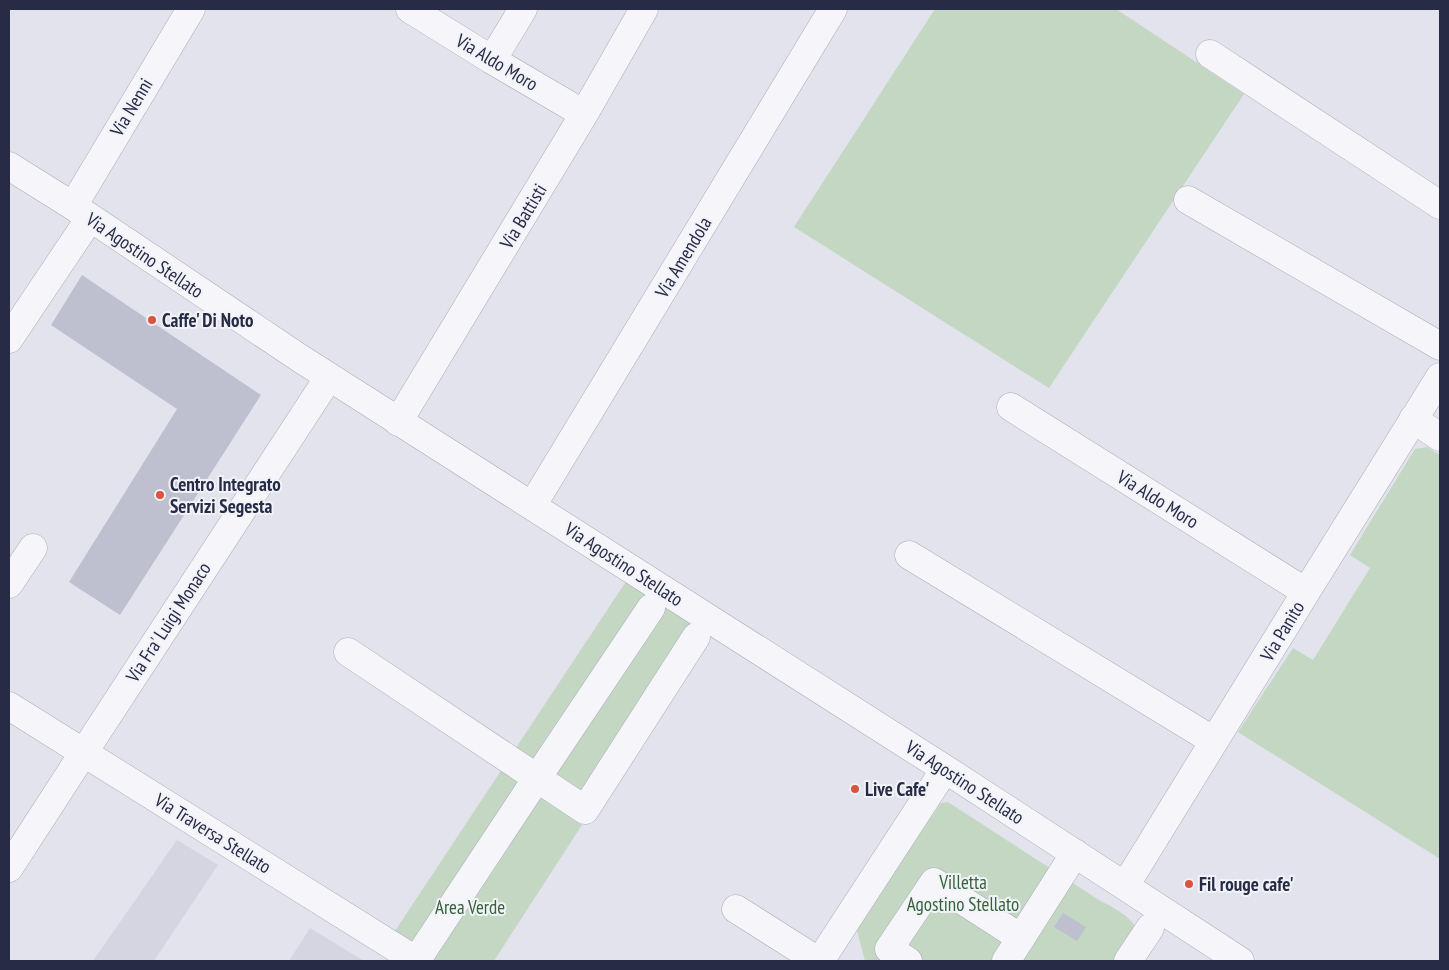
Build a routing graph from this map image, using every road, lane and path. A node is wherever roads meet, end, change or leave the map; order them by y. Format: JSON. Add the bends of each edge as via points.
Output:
{"nodes":[{"id":1,"x":190,"y":9,"type":"edge"},
{"id":2,"x":410,"y":9,"type":"edge"},
{"id":3,"x":523,"y":9,"type":"edge"},
{"id":4,"x":644,"y":9,"type":"edge"},
{"id":5,"x":833,"y":9,"type":"edge"},
{"id":6,"x":1210,"y":54,"type":"dead end"},
{"id":7,"x":492,"y":60,"type":"junction"},
{"id":8,"x":584,"y":114,"type":"junction"},
{"id":9,"x":9,"y":166,"type":"edge"},
{"id":10,"x":1188,"y":200,"type":"dead end"},
{"id":11,"x":1440,"y":205,"type":"edge"},
{"id":12,"x":81,"y":212,"type":"junction"},
{"id":13,"x":9,"y":339,"type":"edge"},
{"id":14,"x":1440,"y":346,"type":"edge"},
{"id":15,"x":329,"y":377,"type":"junction"},
{"id":16,"x":1440,"y":377,"type":"edge"},
{"id":17,"x":1011,"y":407,"type":"dead end"},
{"id":18,"x":1413,"y":419,"type":"junction"},
{"id":19,"x":398,"y":422,"type":"junction"},
{"id":20,"x":1440,"y":437,"type":"edge"},
{"id":21,"x":532,"y":506,"type":"junction"},
{"id":22,"x":33,"y":548,"type":"dead end"},
{"id":23,"x":909,"y":555,"type":"dead end"},
{"id":24,"x":9,"y":584,"type":"edge"},
{"id":25,"x":1306,"y":592,"type":"junction"},
{"id":26,"x":651,"y":608,"type":"dead end"},
{"id":27,"x":696,"y":637,"type":"dead end"},
{"id":28,"x":348,"y":652,"type":"dead end"},
{"id":29,"x":9,"y":706,"type":"edge"},
{"id":30,"x":1214,"y":741,"type":"junction"},
{"id":31,"x":84,"y":752,"type":"junction"},
{"id":32,"x":945,"y":769,"type":"junction"},
{"id":33,"x":536,"y":778,"type":"junction"},
{"id":34,"x":1075,"y":853,"type":"junction"},
{"id":35,"x":9,"y":868,"type":"edge"},
{"id":36,"x":1125,"y":886,"type":"junction"},
{"id":37,"x":736,"y":909,"type":"dead end"},
{"id":38,"x":1150,"y":928,"type":"dead end"},
{"id":39,"x":1021,"y":938,"type":"junction"},
{"id":40,"x":416,"y":961,"type":"edge"},
{"id":41,"x":819,"y":961,"type":"edge"},
{"id":42,"x":908,"y":961,"type":"edge"},
{"id":43,"x":1006,"y":961,"type":"edge"},
{"id":44,"x":1128,"y":961,"type":"edge"},
{"id":45,"x":1240,"y":961,"type":"edge"}],
"edges":[{"from":1,"to":12,"type":"street","name":"Via Nenni"},
{"from":2,"to":7,"type":"street","name":"Via Aldo Moro"},
{"from":3,"to":7,"type":"street"},
{"from":4,"to":8,"type":"street","name":"Via Battisti"},
{"from":5,"to":21,"type":"street","name":"Via Amendola"},
{"from":6,"to":11,"type":"street"},
{"from":7,"to":8,"type":"street","name":"Via Aldo Moro"},
{"from":8,"to":19,"type":"street","name":"Via Battisti"},
{"from":9,"to":12,"type":"street","name":"Via Agostino Stellato"},
{"from":10,"to":14,"type":"street"},
{"from":12,"to":13,"type":"street"},
{"from":12,"to":15,"type":"street","name":"Via Agostino Stellato"},
{"from":15,"to":19,"type":"street","name":"Via Agostino Stellato"},
{"from":15,"to":31,"type":"street","name":"Via Fra' Luigi Monaco"},
{"from":16,"to":18,"type":"street","name":"Via Panito"},
{"from":17,"to":25,"type":"street","name":"Via Aldo Moro"},
{"from":18,"to":20,"type":"street"},
{"from":18,"to":25,"type":"street","name":"Via Panito"},
{"from":19,"to":21,"type":"street","name":"Via Agostino Stellato"},
{"from":21,"to":32,"type":"street","name":"Via Agostino Stellato"},
{"from":22,"to":24,"type":"street"},
{"from":23,"to":30,"type":"street"},
{"from":25,"to":30,"type":"street","name":"Via Panito"},
{"from":26,"to":33,"type":"street"},
{"from":27,"to":33,"type":"street","via":[[585,810]]},
{"from":28,"to":33,"type":"street"},
{"from":29,"to":31,"type":"street","name":"Via Traversa Stellato"},
{"from":30,"to":36,"type":"street","name":"Via Panito"},
{"from":31,"to":35,"type":"street","name":"Via Fra' Luigi Monaco"},
{"from":31,"to":40,"type":"street","name":"Via Traversa Stellato"},
{"from":32,"to":34,"type":"street","name":"Via Agostino Stellato"},
{"from":32,"to":41,"type":"street"},
{"from":33,"to":40,"type":"street"},
{"from":34,"to":36,"type":"street","name":"Via Agostino Stellato"},
{"from":34,"to":39,"type":"street"},
{"from":36,"to":45,"type":"street","name":"Via Agostino Stellato"},
{"from":37,"to":41,"type":"street"},
{"from":38,"to":44,"type":"street"},
{"from":39,"to":42,"type":"street","via":[[934,882],[889,949]]},
{"from":39,"to":43,"type":"street"}]}
